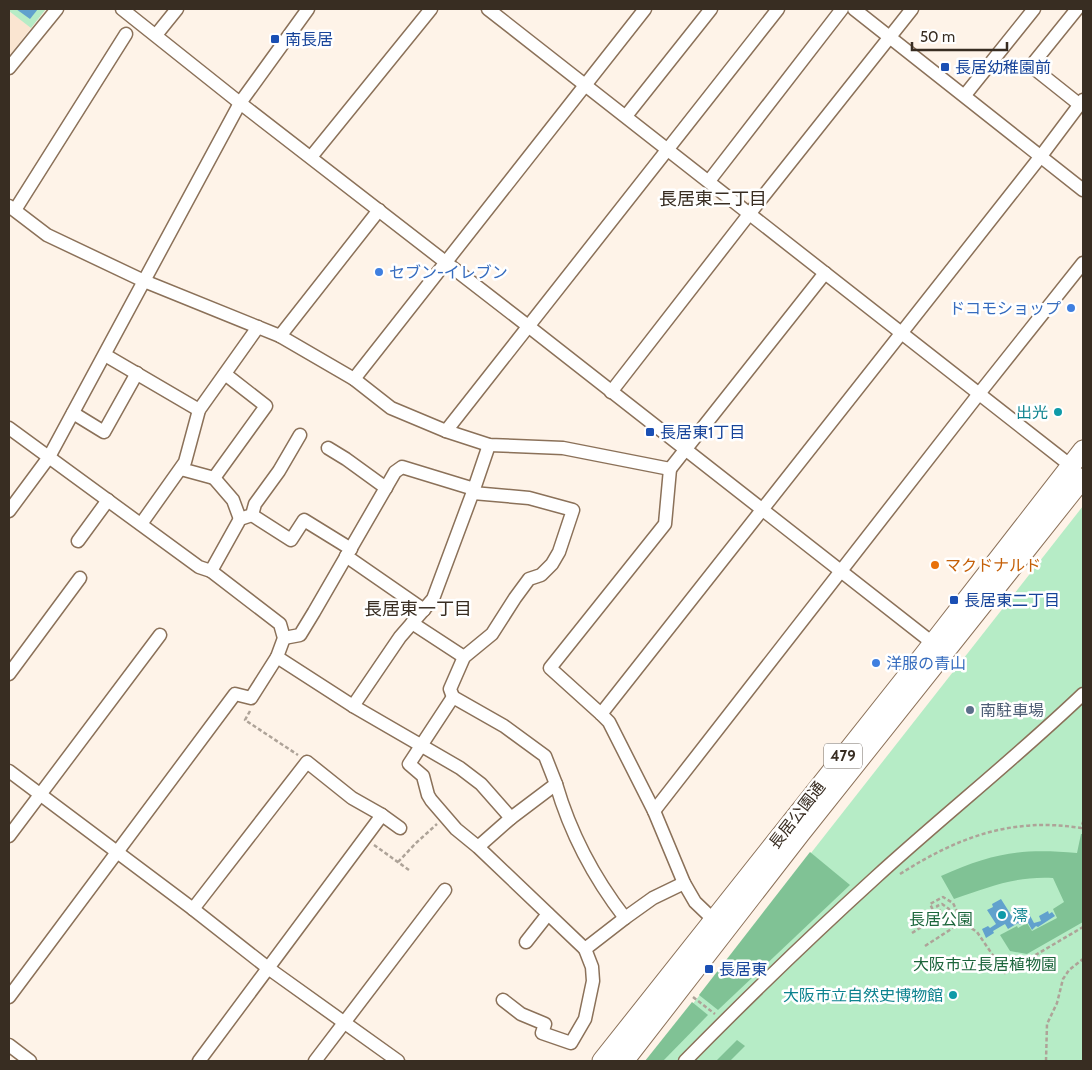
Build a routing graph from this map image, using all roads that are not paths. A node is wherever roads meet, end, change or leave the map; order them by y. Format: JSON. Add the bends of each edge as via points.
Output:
{"nodes":[{"id":1,"x":56,"y":9,"type":"edge"},
{"id":2,"x":122,"y":9,"type":"edge"},
{"id":3,"x":177,"y":9,"type":"edge"},
{"id":4,"x":308,"y":9,"type":"edge"},
{"id":5,"x":431,"y":9,"type":"edge"},
{"id":6,"x":488,"y":9,"type":"edge"},
{"id":7,"x":645,"y":9,"type":"edge"},
{"id":8,"x":711,"y":9,"type":"edge"},
{"id":9,"x":778,"y":9,"type":"edge"},
{"id":10,"x":842,"y":9,"type":"edge"},
{"id":11,"x":854,"y":9,"type":"edge"},
{"id":12,"x":912,"y":9,"type":"edge"},
{"id":13,"x":1034,"y":9,"type":"edge"},
{"id":14,"x":1077,"y":9,"type":"edge"},
{"id":15,"x":126,"y":34,"type":"dead end"},
{"id":16,"x":156,"y":36,"type":"junction"},
{"id":17,"x":890,"y":38,"type":"junction"},
{"id":18,"x":9,"y":68,"type":"edge"},
{"id":19,"x":585,"y":85,"type":"junction"},
{"id":20,"x":965,"y":95,"type":"junction"},
{"id":21,"x":240,"y":103,"type":"junction"},
{"id":22,"x":1081,"y":103,"type":"edge"},
{"id":23,"x":626,"y":116,"type":"junction"},
{"id":24,"x":668,"y":149,"type":"junction"},
{"id":25,"x":1041,"y":156,"type":"junction"},
{"id":26,"x":311,"y":157,"type":"junction"},
{"id":27,"x":709,"y":181,"type":"junction"},
{"id":28,"x":1083,"y":190,"type":"edge"},
{"id":29,"x":12,"y":208,"type":"edge"},
{"id":30,"x":379,"y":210,"type":"junction"},
{"id":31,"x":750,"y":213,"type":"junction"},
{"id":32,"x":445,"y":262,"type":"junction"},
{"id":33,"x":1083,"y":263,"type":"edge"},
{"id":34,"x":825,"y":273,"type":"junction"},
{"id":35,"x":144,"y":281,"type":"junction"},
{"id":36,"x":528,"y":326,"type":"junction"},
{"id":37,"x":258,"y":327,"type":"junction"},
{"id":38,"x":900,"y":333,"type":"junction"},
{"id":39,"x":280,"y":336,"type":"junction"},
{"id":40,"x":104,"y":355,"type":"junction"},
{"id":41,"x":136,"y":373,"type":"junction"},
{"id":42,"x":225,"y":374,"type":"junction"},
{"id":43,"x":354,"y":380,"type":"junction"},
{"id":44,"x":610,"y":392,"type":"junction"},
{"id":45,"x":978,"y":395,"type":"junction"},
{"id":46,"x":199,"y":410,"type":"junction"},
{"id":47,"x":73,"y":413,"type":"junction"},
{"id":48,"x":9,"y":428,"type":"edge"},
{"id":49,"x":446,"y":431,"type":"junction"},
{"id":50,"x":300,"y":435,"type":"dead end"},
{"id":51,"x":489,"y":445,"type":"junction"},
{"id":52,"x":328,"y":448,"type":"dead end"},
{"id":53,"x":686,"y":450,"type":"junction"},
{"id":54,"x":1083,"y":450,"type":"edge"},
{"id":55,"x":49,"y":457,"type":"junction"},
{"id":56,"x":181,"y":469,"type":"junction"},
{"id":57,"x":670,"y":469,"type":"junction"},
{"id":58,"x":1079,"y":473,"type":"edge"},
{"id":59,"x":214,"y":478,"type":"junction"},
{"id":60,"x":386,"y":488,"type":"junction"},
{"id":61,"x":473,"y":491,"type":"junction"},
{"id":62,"x":108,"y":500,"type":"junction"},
{"id":63,"x":762,"y":509,"type":"junction"},
{"id":64,"x":9,"y":511,"type":"edge"},
{"id":65,"x":246,"y":517,"type":"junction"},
{"id":66,"x":140,"y":524,"type":"junction"},
{"id":67,"x":78,"y":541,"type":"dead end"},
{"id":68,"x":349,"y":552,"type":"junction"},
{"id":69,"x":211,"y":571,"type":"junction"},
{"id":70,"x":840,"y":572,"type":"junction"},
{"id":71,"x":80,"y":578,"type":"dead end"},
{"id":72,"x":424,"y":610,"type":"junction"},
{"id":73,"x":412,"y":624,"type":"junction"},
{"id":74,"x":160,"y":635,"type":"dead end"},
{"id":75,"x":284,"y":638,"type":"junction"},
{"id":76,"x":938,"y":648,"type":"junction"},
{"id":77,"x":277,"y":657,"type":"junction"},
{"id":78,"x":464,"y":657,"type":"junction"},
{"id":79,"x":9,"y":674,"type":"edge"},
{"id":80,"x":1083,"y":694,"type":"edge"},
{"id":81,"x":453,"y":697,"type":"junction"},
{"id":82,"x":353,"y":706,"type":"junction"},
{"id":83,"x":601,"y":714,"type":"junction"},
{"id":84,"x":421,"y":745,"type":"junction"},
{"id":85,"x":9,"y":771,"type":"edge"},
{"id":86,"x":556,"y":784,"type":"junction"},
{"id":87,"x":40,"y":794,"type":"junction"},
{"id":88,"x":654,"y":811,"type":"junction"},
{"id":89,"x":382,"y":815,"type":"junction"},
{"id":90,"x":511,"y":818,"type":"junction"},
{"id":91,"x":400,"y":828,"type":"dead end"},
{"id":92,"x":9,"y":836,"type":"edge"},
{"id":93,"x":478,"y":847,"type":"junction"},
{"id":94,"x":117,"y":852,"type":"junction"},
{"id":95,"x":684,"y":883,"type":"junction"},
{"id":96,"x":445,"y":890,"type":"dead end"},
{"id":97,"x":193,"y":909,"type":"junction"},
{"id":98,"x":548,"y":914,"type":"junction"},
{"id":99,"x":625,"y":918,"type":"junction"},
{"id":100,"x":720,"y":925,"type":"junction"},
{"id":101,"x":526,"y":942,"type":"dead end"},
{"id":102,"x":585,"y":949,"type":"junction"},
{"id":103,"x":268,"y":968,"type":"junction"},
{"id":104,"x":9,"y":997,"type":"edge"},
{"id":105,"x":503,"y":1000,"type":"dead end"},
{"id":106,"x":344,"y":1022,"type":"junction"},
{"id":107,"x":9,"y":1046,"type":"edge"},
{"id":108,"x":30,"y":1061,"type":"edge"},
{"id":109,"x":199,"y":1061,"type":"edge"},
{"id":110,"x":315,"y":1061,"type":"edge"},
{"id":111,"x":398,"y":1061,"type":"edge"},
{"id":112,"x":602,"y":1061,"type":"edge"},
{"id":113,"x":624,"y":1061,"type":"edge"},
{"id":114,"x":685,"y":1061,"type":"edge"}],
"edges":[{"from":1,"to":18,"type":"street"},
{"from":2,"to":16,"type":"street"},
{"from":3,"to":16,"type":"street"},
{"from":4,"to":21,"type":"street"},
{"from":5,"to":26,"type":"street"},
{"from":6,"to":19,"type":"street"},
{"from":7,"to":19,"type":"street"},
{"from":8,"to":23,"type":"street"},
{"from":9,"to":24,"type":"street"},
{"from":10,"to":27,"type":"street"},
{"from":11,"to":17,"type":"street"},
{"from":12,"to":17,"type":"street"},
{"from":13,"to":20,"type":"street"},
{"from":14,"to":22,"type":"street","via":[[1031,66]]},
{"from":15,"to":29,"type":"street"},
{"from":16,"to":21,"type":"street"},
{"from":17,"to":20,"type":"street"},
{"from":17,"to":31,"type":"street"},
{"from":19,"to":23,"type":"street"},
{"from":19,"to":32,"type":"street"},
{"from":20,"to":25,"type":"street"},
{"from":21,"to":26,"type":"street"},
{"from":21,"to":35,"type":"street"},
{"from":22,"to":25,"type":"street"},
{"from":23,"to":24,"type":"street"},
{"from":24,"to":27,"type":"street"},
{"from":24,"to":36,"type":"street"},
{"from":25,"to":28,"type":"street"},
{"from":25,"to":38,"type":"street"},
{"from":26,"to":30,"type":"street"},
{"from":27,"to":31,"type":"street"},
{"from":29,"to":35,"type":"street","via":[[47,235]]},
{"from":30,"to":32,"type":"street"},
{"from":30,"to":39,"type":"street"},
{"from":31,"to":34,"type":"street"},
{"from":31,"to":44,"type":"street"},
{"from":32,"to":36,"type":"street"},
{"from":32,"to":43,"type":"street"},
{"from":33,"to":45,"type":"street"},
{"from":34,"to":38,"type":"street"},
{"from":34,"to":53,"type":"street"},
{"from":35,"to":37,"type":"street"},
{"from":35,"to":40,"type":"street"},
{"from":36,"to":44,"type":"street"},
{"from":36,"to":49,"type":"street"},
{"from":37,"to":39,"type":"street"},
{"from":37,"to":42,"type":"street"},
{"from":38,"to":45,"type":"street"},
{"from":38,"to":63,"type":"street"},
{"from":39,"to":43,"type":"street"},
{"from":40,"to":41,"type":"street"},
{"from":40,"to":47,"type":"street"},
{"from":41,"to":46,"type":"street"},
{"from":41,"to":47,"type":"street","via":[[104,432]]},
{"from":42,"to":46,"type":"street"},
{"from":42,"to":59,"type":"street","via":[[266,406]]},
{"from":43,"to":49,"type":"street","via":[[392,408]]},
{"from":44,"to":53,"type":"street"},
{"from":45,"to":58,"type":"street"},
{"from":45,"to":70,"type":"street"},
{"from":46,"to":56,"type":"street"},
{"from":47,"to":55,"type":"street"},
{"from":48,"to":55,"type":"street"},
{"from":49,"to":51,"type":"street"},
{"from":50,"to":65,"type":"street"},
{"from":51,"to":57,"type":"street","via":[[563,448]]},
{"from":51,"to":61,"type":"street"},
{"from":52,"to":60,"type":"street"},
{"from":53,"to":57,"type":"street"},
{"from":53,"to":63,"type":"street"},
{"from":54,"to":58,"type":"highway","name":"長居公園通","number":"479"},
{"from":55,"to":62,"type":"street"},
{"from":55,"to":64,"type":"street"},
{"from":56,"to":59,"type":"street"},
{"from":56,"to":66,"type":"street"},
{"from":57,"to":83,"type":"street","via":[[666,524],[550,668]]},
{"from":58,"to":76,"type":"highway","name":"長居公園通","number":"479"},
{"from":59,"to":65,"type":"street"},
{"from":60,"to":61,"type":"street","via":[[395,472],[402,467]]},
{"from":60,"to":68,"type":"street"},
{"from":61,"to":72,"type":"street","via":[[438,590]]},
{"from":61,"to":78,"type":"street","via":[[529,498],[573,510],[552,564],[541,575],[529,579],[492,634]]},
{"from":62,"to":66,"type":"street"},
{"from":62,"to":67,"type":"street"},
{"from":63,"to":70,"type":"street"},
{"from":63,"to":83,"type":"street"},
{"from":65,"to":68,"type":"street","via":[[291,540],[304,520]]},
{"from":65,"to":69,"type":"street"},
{"from":66,"to":69,"type":"street","via":[[199,567]]},
{"from":68,"to":72,"type":"street"},
{"from":68,"to":75,"type":"street","via":[[300,635]]},
{"from":69,"to":75,"type":"street","via":[[280,624]]},
{"from":70,"to":76,"type":"street"},
{"from":70,"to":88,"type":"street"},
{"from":71,"to":79,"type":"street"},
{"from":72,"to":73,"type":"street"},
{"from":73,"to":78,"type":"street"},
{"from":73,"to":82,"type":"street"},
{"from":74,"to":87,"type":"street"},
{"from":75,"to":77,"type":"street"},
{"from":76,"to":100,"type":"highway","name":"長居公園通","number":"479"},
{"from":77,"to":82,"type":"street"},
{"from":77,"to":94,"type":"street","via":[[251,698],[235,694]]},
{"from":78,"to":81,"type":"street","via":[[450,689]]},
{"from":80,"to":114,"type":"street","via":[[869,884]]},
{"from":81,"to":84,"type":"street"},
{"from":81,"to":86,"type":"street","via":[[522,738],[545,756]]},
{"from":82,"to":84,"type":"street"},
{"from":83,"to":88,"type":"street","via":[[609,722]]},
{"from":84,"to":90,"type":"street","via":[[480,784]]},
{"from":84,"to":93,"type":"street","via":[[409,764],[423,776],[428,795],[446,817]]},
{"from":85,"to":87,"type":"street"},
{"from":86,"to":90,"type":"street"},
{"from":86,"to":99,"type":"street","via":[[563,809],[583,850]]},
{"from":87,"to":92,"type":"street"},
{"from":87,"to":94,"type":"street"},
{"from":88,"to":95,"type":"street"},
{"from":89,"to":91,"type":"street"},
{"from":89,"to":97,"type":"street","via":[[352,798],[307,762]]},
{"from":89,"to":103,"type":"street"},
{"from":90,"to":93,"type":"street"},
{"from":93,"to":98,"type":"street"},
{"from":94,"to":97,"type":"street"},
{"from":94,"to":104,"type":"street"},
{"from":95,"to":99,"type":"street","via":[[653,898]]},
{"from":95,"to":100,"type":"street","via":[[695,902]]},
{"from":96,"to":106,"type":"street"},
{"from":97,"to":103,"type":"street"},
{"from":98,"to":101,"type":"street"},
{"from":98,"to":102,"type":"street"},
{"from":99,"to":102,"type":"street"},
{"from":100,"to":112,"type":"highway","name":"長居公園通","number":"479"},
{"from":100,"to":113,"type":"highway","name":"長居公園通","number":"479"},
{"from":102,"to":105,"type":"street","via":[[593,981],[584,1019],[572,1043],[542,1033],[545,1024],[522,1014]]},
{"from":103,"to":106,"type":"street"},
{"from":103,"to":109,"type":"street"},
{"from":106,"to":110,"type":"street"},
{"from":106,"to":111,"type":"street"},
{"from":107,"to":108,"type":"street"}]}
